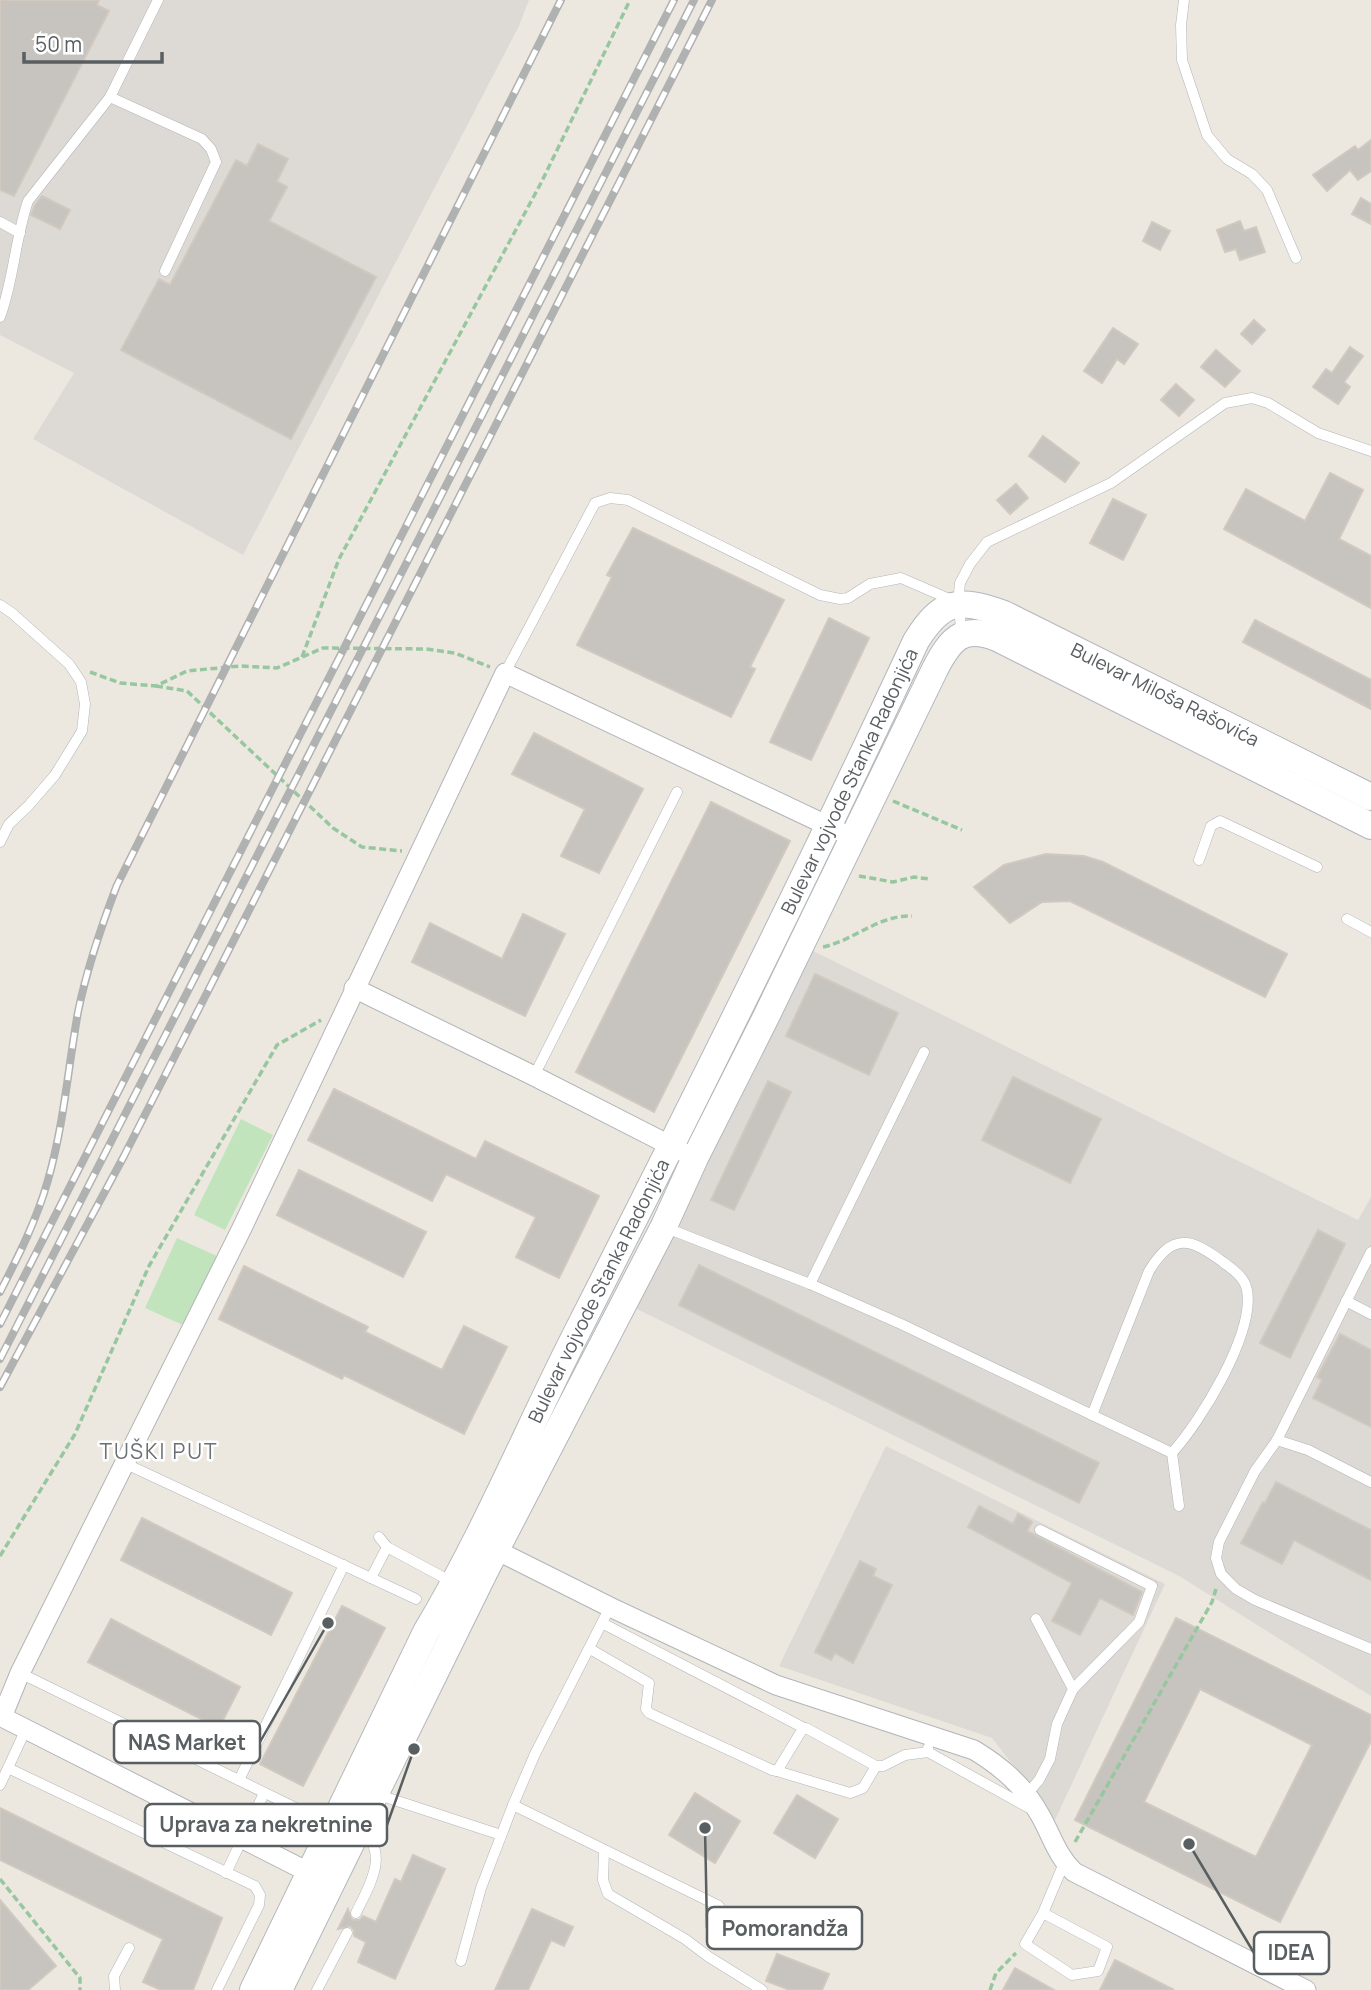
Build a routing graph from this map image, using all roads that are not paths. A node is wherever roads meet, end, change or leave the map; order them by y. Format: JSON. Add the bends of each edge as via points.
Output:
{"nodes":[{"id":1,"x":158,"y":0,"type":"edge"},
{"id":2,"x":1184,"y":0,"type":"edge"},
{"id":3,"x":110,"y":97,"type":"junction"},
{"id":4,"x":0,"y":222,"type":"edge"},
{"id":5,"x":20,"y":233,"type":"junction"},
{"id":6,"x":1296,"y":258,"type":"dead end"},
{"id":7,"x":165,"y":271,"type":"dead end"},
{"id":8,"x":0,"y":317,"type":"edge"},
{"id":9,"x":1371,"y":451,"type":"edge"},
{"id":10,"x":958,"y":603,"type":"junction"},
{"id":11,"x":0,"y":605,"type":"edge"},
{"id":12,"x":962,"y":635,"type":"junction"},
{"id":13,"x":505,"y":673,"type":"junction"},
{"id":14,"x":677,"y":792,"type":"dead end"},
{"id":15,"x":1371,"y":797,"type":"edge"},
{"id":16,"x":828,"y":826,"type":"junction"},
{"id":17,"x":1371,"y":826,"type":"edge"},
{"id":18,"x":853,"y":837,"type":"junction"},
{"id":19,"x":0,"y":842,"type":"edge"},
{"id":20,"x":1199,"y":860,"type":"dead end"},
{"id":21,"x":1317,"y":867,"type":"dead end"},
{"id":22,"x":1347,"y":919,"type":"dead end"},
{"id":23,"x":1371,"y":932,"type":"edge"},
{"id":24,"x":354,"y":988,"type":"junction"},
{"id":25,"x":924,"y":1052,"type":"dead end"},
{"id":26,"x":534,"y":1076,"type":"junction"},
{"id":27,"x":670,"y":1146,"type":"junction"},
{"id":28,"x":695,"y":1158,"type":"junction"},
{"id":29,"x":664,"y":1226,"type":"junction"},
{"id":30,"x":1370,"y":1257,"type":"edge"},
{"id":31,"x":810,"y":1284,"type":"junction"},
{"id":32,"x":1346,"y":1301,"type":"junction"},
{"id":33,"x":1371,"y":1314,"type":"edge"},
{"id":34,"x":1092,"y":1415,"type":"junction"},
{"id":35,"x":1277,"y":1440,"type":"junction"},
{"id":36,"x":1172,"y":1452,"type":"junction"},
{"id":37,"x":124,"y":1463,"type":"junction"},
{"id":38,"x":1371,"y":1482,"type":"edge"},
{"id":39,"x":1178,"y":1506,"type":"dead end"},
{"id":40,"x":1040,"y":1530,"type":"dead end"},
{"id":41,"x":379,"y":1538,"type":"dead end"},
{"id":42,"x":387,"y":1547,"type":"junction"},
{"id":43,"x":496,"y":1550,"type":"junction"},
{"id":44,"x":344,"y":1565,"type":"junction"},
{"id":45,"x":371,"y":1578,"type":"junction"},
{"id":46,"x":464,"y":1589,"type":"junction"},
{"id":47,"x":416,"y":1599,"type":"dead end"},
{"id":48,"x":606,"y":1615,"type":"junction"},
{"id":49,"x":1036,"y":1619,"type":"dead end"},
{"id":50,"x":590,"y":1649,"type":"junction"},
{"id":51,"x":1371,"y":1649,"type":"edge"},
{"id":52,"x":20,"y":1673,"type":"junction"},
{"id":53,"x":1073,"y":1689,"type":"junction"},
{"id":54,"x":1,"y":1719,"type":"edge"},
{"id":55,"x":804,"y":1728,"type":"junction"},
{"id":56,"x":26,"y":1729,"type":"junction"},
{"id":57,"x":928,"y":1743,"type":"junction"},
{"id":58,"x":876,"y":1766,"type":"junction"},
{"id":59,"x":8,"y":1769,"type":"junction"},
{"id":60,"x":777,"y":1771,"type":"junction"},
{"id":61,"x":239,"y":1780,"type":"junction"},
{"id":62,"x":0,"y":1785,"type":"edge"},
{"id":63,"x":264,"y":1793,"type":"junction"},
{"id":64,"x":376,"y":1794,"type":"junction"},
{"id":65,"x":1027,"y":1794,"type":"junction"},
{"id":66,"x":513,"y":1805,"type":"junction"},
{"id":67,"x":306,"y":1813,"type":"dead end"},
{"id":68,"x":1041,"y":1815,"type":"junction"},
{"id":69,"x":359,"y":1827,"type":"junction"},
{"id":70,"x":501,"y":1835,"type":"junction"},
{"id":71,"x":243,"y":1839,"type":"junction"},
{"id":72,"x":604,"y":1851,"type":"junction"},
{"id":73,"x":1063,"y":1863,"type":"junction"},
{"id":74,"x":226,"y":1873,"type":"junction"},
{"id":75,"x":321,"y":1878,"type":"junction"},
{"id":76,"x":719,"y":1906,"type":"dead end"},
{"id":77,"x":356,"y":1913,"type":"dead end"},
{"id":78,"x":1043,"y":1913,"type":"junction"},
{"id":79,"x":346,"y":1933,"type":"dead end"},
{"id":80,"x":129,"y":1948,"type":"dead end"},
{"id":81,"x":461,"y":1961,"type":"dead end"},
{"id":82,"x":115,"y":1990,"type":"edge"},
{"id":83,"x":217,"y":1990,"type":"edge"},
{"id":84,"x":253,"y":1990,"type":"edge"},
{"id":85,"x":279,"y":1990,"type":"edge"},
{"id":86,"x":317,"y":1990,"type":"edge"},
{"id":87,"x":762,"y":1990,"type":"edge"},
{"id":88,"x":1306,"y":1990,"type":"edge"}],
"edges":[{"from":1,"to":3,"type":"lane"},
{"from":2,"to":6,"type":"lane","via":[[1182,60],[1207,135],[1227,159],[1267,190]]},
{"from":3,"to":5,"type":"lane","via":[[28,201]]},
{"from":3,"to":7,"type":"lane","via":[[202,139],[216,162]]},
{"from":4,"to":5,"type":"lane"},
{"from":5,"to":8,"type":"lane","via":[[10,291]]},
{"from":9,"to":10,"type":"lane","via":[[1318,433],[1268,403],[1252,398],[1225,403],[1111,483],[987,542],[960,583]]},
{"from":10,"to":12,"type":"lane"},
{"from":10,"to":13,"type":"lane","via":[[901,578],[870,584],[848,598],[820,595],[628,500],[610,498],[595,503]]},
{"from":10,"to":15,"type":"street","name":"Bulevar Miloša Rašovića","via":[[1003,614]]},
{"from":10,"to":16,"type":"street","name":"Bulevar vojvode Stanka Radonjića","via":[[935,615],[915,641]]},
{"from":11,"to":19,"type":"lane","via":[[69,664],[81,682],[85,704],[82,731],[55,775],[9,824]]},
{"from":12,"to":17,"type":"street","name":"Bulevar Miloša Rašovića","via":[[983,633],[997,638]]},
{"from":12,"to":18,"type":"street","name":"Bulevar vojvode Stanka Radonjića","via":[[945,649]]},
{"from":13,"to":16,"type":"street"},
{"from":13,"to":24,"type":"street"},
{"from":14,"to":26,"type":"lane"},
{"from":16,"to":18,"type":"street"},
{"from":16,"to":27,"type":"street","name":"Bulevar vojvode Stanka Radonjića"},
{"from":18,"to":28,"type":"street","name":"Bulevar vojvode Stanka Radonjića"},
{"from":20,"to":21,"type":"lane","via":[[1211,826],[1220,821]]},
{"from":22,"to":23,"type":"lane"},
{"from":24,"to":26,"type":"street"},
{"from":24,"to":37,"type":"street","via":[[242,1228]]},
{"from":25,"to":31,"type":"lane"},
{"from":26,"to":27,"type":"street"},
{"from":27,"to":28,"type":"street"},
{"from":27,"to":46,"type":"street","name":"Bulevar vojvode Stanka Radonjića","via":[[574,1338]]},
{"from":28,"to":29,"type":"street","name":"Bulevar vojvode Stanka Radonjića"},
{"from":29,"to":31,"type":"lane"},
{"from":29,"to":43,"type":"street","name":"Bulevar vojvode Stanka Radonjića"},
{"from":30,"to":32,"type":"lane"},
{"from":31,"to":34,"type":"lane"},
{"from":32,"to":33,"type":"lane"},
{"from":32,"to":35,"type":"lane"},
{"from":34,"to":36,"type":"lane"},
{"from":34,"to":36,"type":"lane","via":[[1156,1260],[1175,1244],[1201,1246],[1245,1282],[1247,1308],[1237,1350],[1193,1427]]},
{"from":35,"to":38,"type":"lane","via":[[1308,1450]]},
{"from":35,"to":51,"type":"lane","via":[[1255,1471],[1219,1542],[1216,1558],[1221,1574],[1255,1600]]},
{"from":36,"to":39,"type":"lane"},
{"from":37,"to":44,"type":"lane"},
{"from":37,"to":52,"type":"street"},
{"from":40,"to":53,"type":"lane","via":[[1152,1586],[1139,1622]]},
{"from":41,"to":42,"type":"lane"},
{"from":42,"to":45,"type":"lane"},
{"from":42,"to":46,"type":"lane"},
{"from":43,"to":46,"type":"street","name":"Bulevar vojvode Stanka Radonjića"},
{"from":43,"to":48,"type":"street"},
{"from":44,"to":45,"type":"lane"},
{"from":44,"to":61,"type":"lane"},
{"from":45,"to":47,"type":"lane"},
{"from":46,"to":64,"type":"street","name":"Bulevar vojvode Stanka Radonjića"},
{"from":46,"to":75,"type":"street","name":"Bulevar vojvode Stanka Radonjića","via":[[426,1633]]},
{"from":48,"to":50,"type":"lane"},
{"from":48,"to":55,"type":"lane"},
{"from":48,"to":57,"type":"street"},
{"from":49,"to":53,"type":"lane"},
{"from":50,"to":60,"type":"lane","via":[[649,1682],[649,1713]]},
{"from":50,"to":66,"type":"lane"},
{"from":52,"to":54,"type":"street"},
{"from":52,"to":61,"type":"lane"},
{"from":53,"to":65,"type":"lane","via":[[1057,1724],[1050,1759]]},
{"from":54,"to":56,"type":"street"},
{"from":55,"to":58,"type":"lane"},
{"from":55,"to":60,"type":"lane"},
{"from":56,"to":59,"type":"lane"},
{"from":56,"to":71,"type":"street"},
{"from":57,"to":58,"type":"lane"},
{"from":57,"to":65,"type":"street","via":[[974,1750],[996,1763]]},
{"from":57,"to":68,"type":"lane"},
{"from":58,"to":60,"type":"lane","via":[[863,1788],[850,1793]]},
{"from":59,"to":62,"type":"lane"},
{"from":59,"to":74,"type":"lane"},
{"from":61,"to":63,"type":"lane"},
{"from":63,"to":67,"type":"lane"},
{"from":63,"to":71,"type":"lane"},
{"from":64,"to":69,"type":"street","name":"Bulevar vojvode Stanka Radonjića"},
{"from":64,"to":70,"type":"lane"},
{"from":65,"to":68,"type":"street"},
{"from":66,"to":70,"type":"lane"},
{"from":66,"to":72,"type":"lane"},
{"from":68,"to":73,"type":"street"},
{"from":69,"to":75,"type":"street","name":"Bulevar vojvode Stanka Radonjića"},
{"from":69,"to":77,"type":"lane","via":[[371,1838],[376,1858],[374,1876]]},
{"from":70,"to":81,"type":"lane"},
{"from":71,"to":74,"type":"lane"},
{"from":71,"to":75,"type":"street"},
{"from":72,"to":76,"type":"lane"},
{"from":72,"to":87,"type":"lane","via":[[603,1880],[608,1894]]},
{"from":73,"to":78,"type":"lane"},
{"from":73,"to":88,"type":"street","via":[[1083,1878]]},
{"from":74,"to":83,"type":"lane","via":[[255,1886],[260,1895]]},
{"from":75,"to":84,"type":"street","name":"Bulevar vojvode Stanka Radonjića"},
{"from":75,"to":85,"type":"street","name":"Bulevar vojvode Stanka Radonjića"},
{"from":78,"to":78,"type":"lane","via":[[1025,1944],[1072,1975],[1098,1971],[1107,1947]]},
{"from":79,"to":86,"type":"lane"},
{"from":80,"to":82,"type":"lane","via":[[114,1976]]}]}
